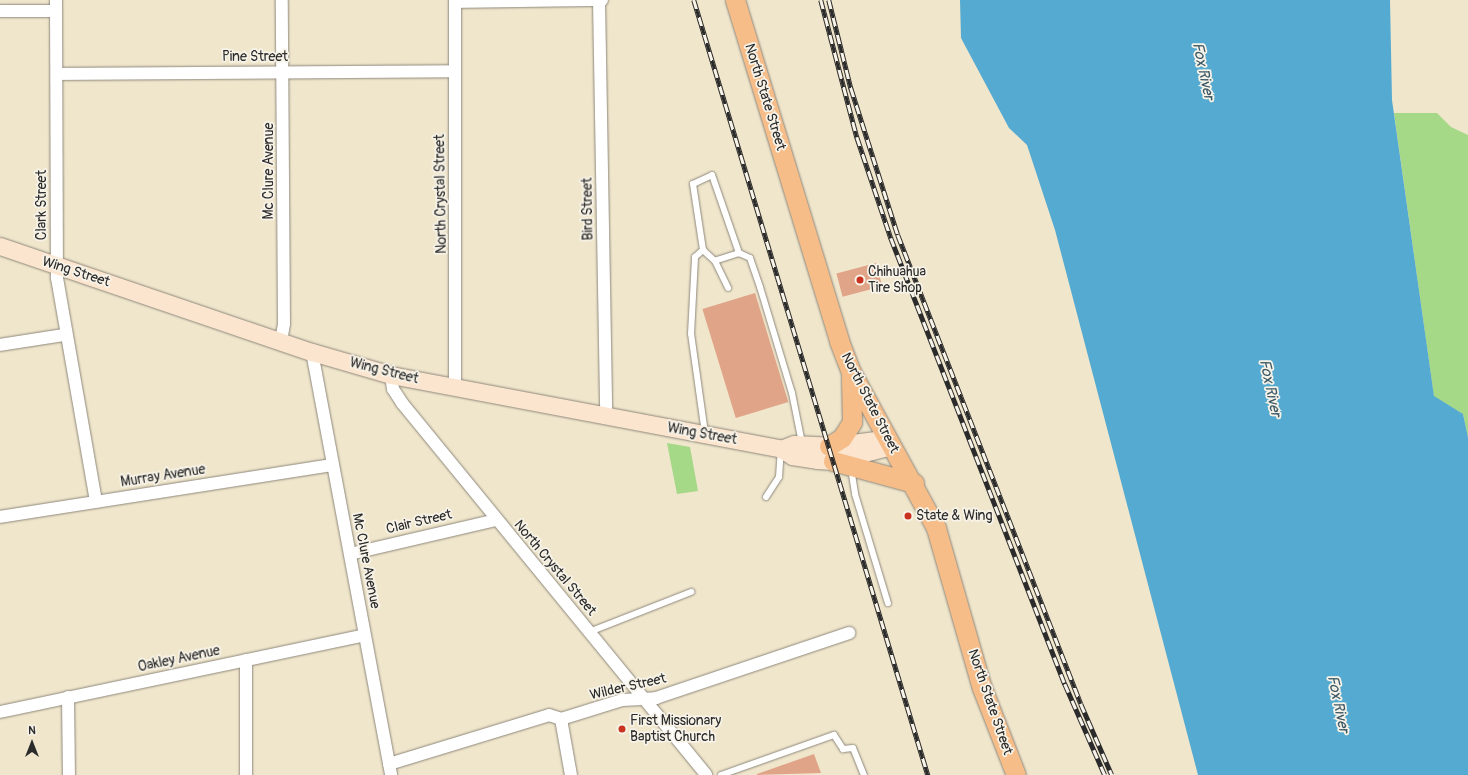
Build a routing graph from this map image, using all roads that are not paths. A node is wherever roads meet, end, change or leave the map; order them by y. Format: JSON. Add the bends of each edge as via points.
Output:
{"nodes":[{"id":1,"x":282,"y":0,"type":"edge"},
{"id":2,"x":599,"y":0,"type":"edge"},
{"id":3,"x":602,"y":0,"type":"edge"},
{"id":4,"x":735,"y":0,"type":"edge"},
{"id":5,"x":455,"y":1,"type":"edge"},
{"id":6,"x":56,"y":5,"type":"edge"},
{"id":7,"x":0,"y":11,"type":"edge"},
{"id":8,"x":454,"y":71,"type":"junction"},
{"id":9,"x":283,"y":72,"type":"junction"},
{"id":10,"x":57,"y":74,"type":"junction"},
{"id":11,"x":0,"y":246,"type":"edge"},
{"id":12,"x":703,"y":250,"type":"junction"},
{"id":13,"x":739,"y":252,"type":"junction"},
{"id":14,"x":715,"y":261,"type":"junction"},
{"id":15,"x":57,"y":265,"type":"junction"},
{"id":16,"x":728,"y":288,"type":"dead end"},
{"id":17,"x":64,"y":334,"type":"junction"},
{"id":18,"x":281,"y":341,"type":"junction"},
{"id":19,"x":0,"y":345,"type":"edge"},
{"id":20,"x":312,"y":352,"type":"junction"},
{"id":21,"x":850,"y":370,"type":"junction"},
{"id":22,"x":391,"y":375,"type":"junction"},
{"id":23,"x":455,"y":387,"type":"junction"},
{"id":24,"x":606,"y":417,"type":"junction"},
{"id":25,"x":706,"y":435,"type":"junction"},
{"id":26,"x":888,"y":442,"type":"junction"},
{"id":27,"x":802,"y":444,"type":"junction"},
{"id":28,"x":781,"y":449,"type":"junction"},
{"id":29,"x":838,"y":457,"type":"junction"},
{"id":30,"x":331,"y":466,"type":"junction"},
{"id":31,"x":914,"y":483,"type":"junction"},
{"id":32,"x":766,"y":497,"type":"dead end"},
{"id":33,"x":96,"y":502,"type":"junction"},
{"id":34,"x":0,"y":517,"type":"edge"},
{"id":35,"x":496,"y":520,"type":"junction"},
{"id":36,"x":350,"y":554,"type":"junction"},
{"id":37,"x":691,"y":592,"type":"dead end"},
{"id":38,"x":888,"y":603,"type":"dead end"},
{"id":39,"x":589,"y":632,"type":"junction"},
{"id":40,"x":849,"y":633,"type":"dead end"},
{"id":41,"x":364,"y":635,"type":"junction"},
{"id":42,"x":246,"y":660,"type":"junction"},
{"id":43,"x":68,"y":697,"type":"junction"},
{"id":44,"x":643,"y":700,"type":"junction"},
{"id":45,"x":0,"y":712,"type":"edge"},
{"id":46,"x":561,"y":719,"type":"junction"},
{"id":47,"x":390,"y":769,"type":"edge"},
{"id":48,"x":69,"y":775,"type":"edge"},
{"id":49,"x":246,"y":775,"type":"edge"},
{"id":50,"x":571,"y":775,"type":"edge"},
{"id":51,"x":706,"y":775,"type":"edge"},
{"id":52,"x":721,"y":775,"type":"edge"},
{"id":53,"x":864,"y":775,"type":"edge"},
{"id":54,"x":1016,"y":775,"type":"edge"}],
"edges":[{"from":1,"to":9,"type":"street","name":"Mc Clure Avenue"},
{"from":2,"to":3,"type":"street"},
{"from":2,"to":5,"type":"street"},
{"from":2,"to":24,"type":"street","name":"Bird Street"},
{"from":4,"to":21,"type":"main road","name":"North State Street"},
{"from":5,"to":8,"type":"street","name":"North Crystal Street"},
{"from":6,"to":7,"type":"street"},
{"from":6,"to":10,"type":"street","name":"Clark Street"},
{"from":8,"to":9,"type":"street","name":"Pine Street"},
{"from":8,"to":23,"type":"street","name":"North Crystal Street","via":[[457,228]]},
{"from":9,"to":10,"type":"street","name":"Pine Street"},
{"from":9,"to":18,"type":"street","name":"Mc Clure Avenue","via":[[284,324]]},
{"from":10,"to":15,"type":"street","name":"Clark Street"},
{"from":11,"to":15,"type":"street","name":"Wing Street"},
{"from":12,"to":13,"type":"lane","via":[[693,184],[712,175]]},
{"from":12,"to":14,"type":"lane"},
{"from":12,"to":25,"type":"lane","via":[[695,257],[691,334]]},
{"from":13,"to":14,"type":"lane"},
{"from":13,"to":27,"type":"lane","via":[[750,258],[760,287],[792,393]]},
{"from":14,"to":16,"type":"lane"},
{"from":15,"to":17,"type":"street","name":"Clark Street"},
{"from":15,"to":18,"type":"street","name":"Wing Street"},
{"from":17,"to":19,"type":"street"},
{"from":17,"to":33,"type":"street","name":"Clark Street"},
{"from":18,"to":20,"type":"street","name":"Wing Street"},
{"from":20,"to":22,"type":"street","name":"Wing Street"},
{"from":20,"to":30,"type":"street","name":"Mc Clure Avenue"},
{"from":21,"to":26,"type":"main road","name":"North State Street"},
{"from":21,"to":29,"type":"main road","via":[[852,422],[842,438]]},
{"from":22,"to":23,"type":"street","name":"Wing Street"},
{"from":22,"to":35,"type":"street","name":"North Crystal Street","via":[[392,389],[402,403]]},
{"from":23,"to":24,"type":"street","name":"Wing Street"},
{"from":24,"to":25,"type":"street","name":"Wing Street"},
{"from":25,"to":28,"type":"street","name":"Wing Street"},
{"from":26,"to":29,"type":"street","name":"Wing Street"},
{"from":26,"to":31,"type":"main road","name":"North State Street"},
{"from":27,"to":28,"type":"street","name":"Wing Street"},
{"from":27,"to":29,"type":"street","name":"Wing Street"},
{"from":28,"to":29,"type":"street","name":"Wing Street","via":[[792,456]]},
{"from":28,"to":32,"type":"lane","via":[[779,477]]},
{"from":29,"to":31,"type":"main road"},
{"from":29,"to":38,"type":"lane","via":[[855,494]]},
{"from":30,"to":33,"type":"street","name":"Murray Avenue"},
{"from":30,"to":36,"type":"street","name":"Mc Clure Avenue"},
{"from":31,"to":54,"type":"main road","name":"North State Street","via":[[936,528],[982,688]]},
{"from":33,"to":34,"type":"street","name":"Murray Avenue"},
{"from":35,"to":36,"type":"street","name":"Clair Street"},
{"from":35,"to":39,"type":"street","name":"North Crystal Street"},
{"from":36,"to":41,"type":"street","name":"Mc Clure Avenue"},
{"from":37,"to":39,"type":"lane"},
{"from":39,"to":44,"type":"street","name":"North Crystal Street"},
{"from":40,"to":44,"type":"street","name":"Wilder Street"},
{"from":41,"to":42,"type":"street","name":"Oakley Avenue"},
{"from":41,"to":47,"type":"street","name":"Mc Clure Avenue"},
{"from":42,"to":43,"type":"street","name":"Oakley Avenue"},
{"from":42,"to":49,"type":"street"},
{"from":43,"to":45,"type":"street","name":"Oakley Avenue"},
{"from":43,"to":48,"type":"street"},
{"from":44,"to":46,"type":"street","name":"Wilder Street","via":[[622,700]]},
{"from":44,"to":51,"type":"street","name":"North Crystal Street"},
{"from":46,"to":47,"type":"street","name":"Wilder Street","via":[[544,716]]},
{"from":46,"to":50,"type":"street"},
{"from":52,"to":53,"type":"lane","via":[[834,735],[843,749],[854,748]]}]}
